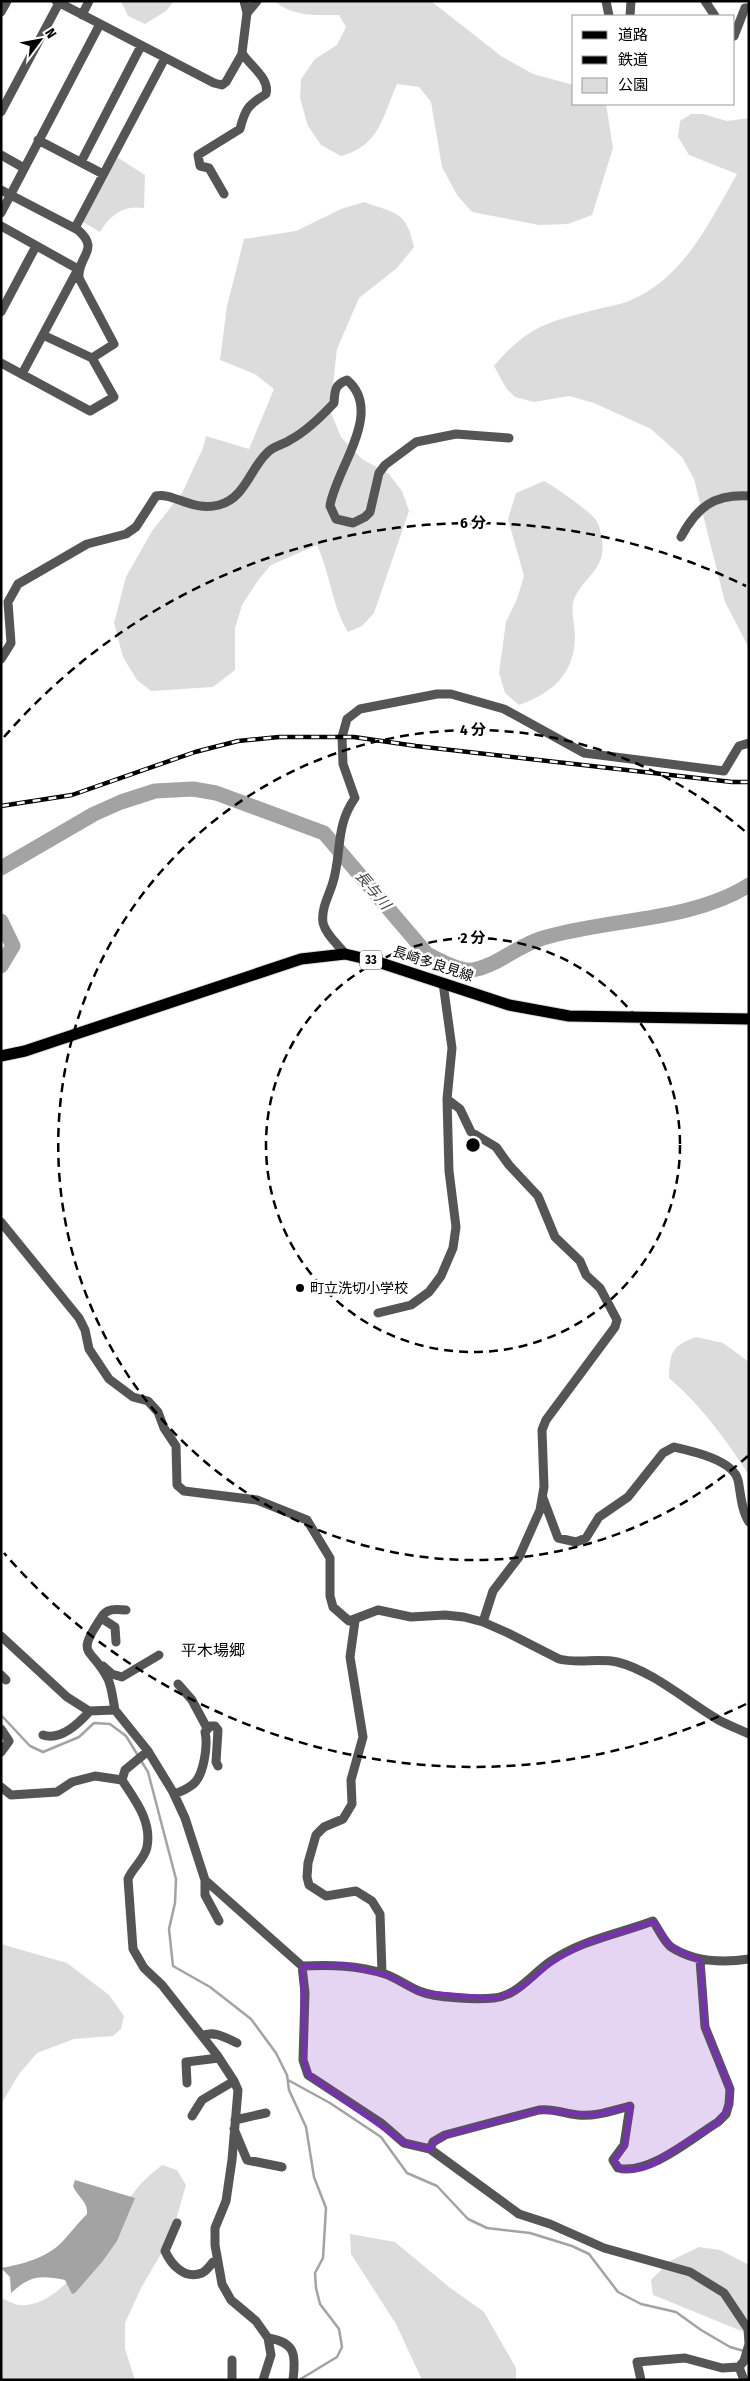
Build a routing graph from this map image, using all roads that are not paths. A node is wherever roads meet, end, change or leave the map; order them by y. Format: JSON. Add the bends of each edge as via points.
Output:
{"nodes":[{"id":1,"x":7,"y":1,"type":"edge"},
{"id":2,"x":90,"y":1,"type":"edge"},
{"id":3,"x":244,"y":1,"type":"edge"},
{"id":4,"x":256,"y":1,"type":"edge"},
{"id":5,"x":606,"y":1,"type":"edge"},
{"id":6,"x":631,"y":1,"type":"edge"},
{"id":7,"x":705,"y":1,"type":"edge"},
{"id":8,"x":57,"y":2,"type":"edge"},
{"id":9,"x":749,"y":8,"type":"edge"},
{"id":10,"x":1,"y":12,"type":"edge"},
{"id":11,"x":247,"y":13,"type":"junction"},
{"id":12,"x":82,"y":15,"type":"junction"},
{"id":13,"x":609,"y":15,"type":"edge"},
{"id":14,"x":630,"y":15,"type":"edge"},
{"id":15,"x":714,"y":15,"type":"edge"},
{"id":16,"x":100,"y":24,"type":"junction"},
{"id":17,"x":735,"y":33,"type":"edge"},
{"id":18,"x":141,"y":46,"type":"junction"},
{"id":19,"x":242,"y":54,"type":"junction"},
{"id":20,"x":165,"y":58,"type":"junction"},
{"id":21,"x":1,"y":112,"type":"edge"},
{"id":22,"x":38,"y":140,"type":"junction"},
{"id":23,"x":1,"y":155,"type":"edge"},
{"id":24,"x":81,"y":162,"type":"junction"},
{"id":25,"x":24,"y":168,"type":"junction"},
{"id":26,"x":103,"y":174,"type":"junction"},
{"id":27,"x":1,"y":190,"type":"edge"},
{"id":28,"x":224,"y":194,"type":"dead end"},
{"id":29,"x":10,"y":195,"type":"junction"},
{"id":30,"x":1,"y":213,"type":"edge"},
{"id":31,"x":1,"y":226,"type":"edge"},
{"id":32,"x":75,"y":228,"type":"junction"},
{"id":33,"x":36,"y":246,"type":"junction"},
{"id":34,"x":78,"y":269,"type":"junction"},
{"id":35,"x":1,"y":312,"type":"edge"},
{"id":36,"x":43,"y":335,"type":"junction"},
{"id":37,"x":92,"y":358,"type":"junction"},
{"id":38,"x":1,"y":363,"type":"edge"},
{"id":39,"x":22,"y":374,"type":"junction"},
{"id":40,"x":509,"y":438,"type":"dead end"},
{"id":41,"x":749,"y":496,"type":"edge"},
{"id":42,"x":681,"y":537,"type":"dead end"},
{"id":43,"x":5,"y":607,"type":"edge"},
{"id":44,"x":1,"y":659,"type":"edge"},
{"id":45,"x":749,"y":743,"type":"edge"},
{"id":46,"x":345,"y":954,"type":"junction"},
{"id":47,"x":443,"y":983,"type":"junction"},
{"id":48,"x":749,"y":1019,"type":"edge"},
{"id":49,"x":1,"y":1056,"type":"edge"},
{"id":50,"x":447,"y":1099,"type":"junction"},
{"id":51,"x":1,"y":1222,"type":"edge"},
{"id":52,"x":378,"y":1313,"type":"dead end"},
{"id":53,"x":542,"y":1495,"type":"junction"},
{"id":54,"x":749,"y":1522,"type":"edge"},
{"id":55,"x":126,"y":1610,"type":"dead end"},
{"id":56,"x":101,"y":1618,"type":"junction"},
{"id":57,"x":355,"y":1621,"type":"junction"},
{"id":58,"x":483,"y":1622,"type":"junction"},
{"id":59,"x":1,"y":1636,"type":"edge"},
{"id":60,"x":116,"y":1642,"type":"dead end"},
{"id":61,"x":159,"y":1655,"type":"dead end"},
{"id":62,"x":98,"y":1665,"type":"junction"},
{"id":63,"x":178,"y":1684,"type":"dead end"},
{"id":64,"x":115,"y":1710,"type":"junction"},
{"id":65,"x":90,"y":1711,"type":"junction"},
{"id":66,"x":207,"y":1728,"type":"junction"},
{"id":67,"x":1,"y":1729,"type":"edge"},
{"id":68,"x":749,"y":1734,"type":"edge"},
{"id":69,"x":43,"y":1735,"type":"dead end"},
{"id":70,"x":1,"y":1752,"type":"edge"},
{"id":71,"x":146,"y":1753,"type":"junction"},
{"id":72,"x":218,"y":1766,"type":"dead end"},
{"id":73,"x":122,"y":1780,"type":"junction"},
{"id":74,"x":1,"y":1787,"type":"edge"},
{"id":75,"x":174,"y":1794,"type":"junction"},
{"id":76,"x":205,"y":1880,"type":"junction"},
{"id":77,"x":219,"y":1921,"type":"dead end"},
{"id":78,"x":749,"y":1959,"type":"edge"},
{"id":79,"x":700,"y":1960,"type":"junction"},
{"id":80,"x":302,"y":1966,"type":"junction"},
{"id":81,"x":382,"y":1973,"type":"junction"},
{"id":82,"x":202,"y":2036,"type":"junction"},
{"id":83,"x":237,"y":2044,"type":"dead end"},
{"id":84,"x":219,"y":2058,"type":"junction"},
{"id":85,"x":234,"y":2081,"type":"junction"},
{"id":86,"x":188,"y":2083,"type":"dead end"},
{"id":87,"x":266,"y":2113,"type":"dead end"},
{"id":88,"x":192,"y":2116,"type":"dead end"},
{"id":89,"x":235,"y":2124,"type":"junction"},
{"id":90,"x":430,"y":2150,"type":"junction"},
{"id":91,"x":282,"y":2167,"type":"dead end"},
{"id":92,"x":177,"y":2223,"type":"dead end"},
{"id":93,"x":218,"y":2264,"type":"junction"},
{"id":94,"x":748,"y":2329,"type":"edge"},
{"id":95,"x":268,"y":2338,"type":"junction"},
{"id":96,"x":232,"y":2360,"type":"dead end"},
{"id":97,"x":739,"y":2367,"type":"junction"},
{"id":98,"x":232,"y":2380,"type":"edge"},
{"id":99,"x":263,"y":2380,"type":"edge"},
{"id":100,"x":293,"y":2380,"type":"edge"},
{"id":101,"x":641,"y":2380,"type":"edge"},
{"id":102,"x":744,"y":2380,"type":"edge"}],
"edges":[{"from":1,"to":10,"type":"street"},
{"from":2,"to":12,"type":"street"},
{"from":3,"to":11,"type":"street"},
{"from":4,"to":11,"type":"street"},
{"from":5,"to":13,"type":"street"},
{"from":6,"to":14,"type":"street"},
{"from":7,"to":15,"type":"street"},
{"from":8,"to":12,"type":"street"},
{"from":8,"to":21,"type":"street"},
{"from":9,"to":17,"type":"street","via":[[742,12]]},
{"from":11,"to":19,"type":"street"},
{"from":12,"to":16,"type":"street"},
{"from":16,"to":18,"type":"street"},
{"from":16,"to":22,"type":"street"},
{"from":18,"to":20,"type":"street"},
{"from":18,"to":24,"type":"street"},
{"from":19,"to":20,"type":"street","via":[[222,85]]},
{"from":19,"to":28,"type":"street","via":[[265,80],[266,94],[244,112],[240,129],[198,155],[200,166],[209,168]]},
{"from":20,"to":26,"type":"street"},
{"from":22,"to":24,"type":"street"},
{"from":22,"to":25,"type":"street"},
{"from":23,"to":25,"type":"street"},
{"from":24,"to":26,"type":"street"},
{"from":25,"to":29,"type":"street"},
{"from":26,"to":32,"type":"street"},
{"from":27,"to":29,"type":"street"},
{"from":29,"to":30,"type":"street"},
{"from":29,"to":32,"type":"street"},
{"from":31,"to":33,"type":"street"},
{"from":32,"to":34,"type":"street","via":[[86,236],[89,243]]},
{"from":33,"to":34,"type":"street"},
{"from":33,"to":35,"type":"street"},
{"from":34,"to":36,"type":"street"},
{"from":34,"to":37,"type":"street","via":[[78,278],[114,344]]},
{"from":36,"to":37,"type":"street"},
{"from":36,"to":39,"type":"street"},
{"from":37,"to":39,"type":"street","via":[[114,397],[90,411]]},
{"from":38,"to":39,"type":"street"},
{"from":40,"to":43,"type":"street","via":[[456,434],[416,442],[379,473],[370,512],[353,523],[345,522],[336,518],[330,506],[361,417],[359,396],[355,387],[346,380],[334,389],[334,403],[320,418],[290,441],[265,454],[246,484],[230,500],[213,506],[193,506],[167,496],[156,496],[136,527],[117,538],[87,544],[18,584]]},
{"from":41,"to":42,"type":"street","via":[[733,495],[716,500],[698,512]]},
{"from":43,"to":44,"type":"street","via":[[11,643]]},
{"from":45,"to":46,"type":"street","via":[[739,746],[724,771],[694,769],[584,753],[504,709],[451,694],[360,708],[347,719],[342,737],[343,764],[354,798],[346,810],[323,920],[325,931]]},
{"from":46,"to":47,"type":"main road","name":"長崎多良見線","number":"33"},
{"from":46,"to":49,"type":"main road","name":"長崎多良見線","number":"33","via":[[301,959],[25,1051]]},
{"from":47,"to":48,"type":"main road","name":"長崎多良見線","number":"33","via":[[509,1004],[569,1016]]},
{"from":47,"to":50,"type":"street","via":[[452,1048]]},
{"from":50,"to":52,"type":"street","via":[[449,1171],[456,1227],[453,1248],[430,1292],[411,1305]]},
{"from":50,"to":53,"type":"street","via":[[460,1109],[471,1132],[496,1147],[538,1196],[555,1237],[580,1261],[586,1275],[600,1288],[617,1320],[615,1328],[546,1420],[542,1430]]},
{"from":51,"to":57,"type":"street","via":[[79,1318],[86,1330],[89,1349],[109,1380],[133,1397],[148,1401],[158,1412],[176,1446],[177,1485],[184,1491],[257,1500],[307,1520],[330,1558],[333,1607],[349,1621]]},
{"from":53,"to":54,"type":"street","via":[[558,1538],[576,1542],[586,1538],[599,1517],[628,1497],[663,1453],[674,1447],[700,1454],[732,1469]]},
{"from":53,"to":58,"type":"street","via":[[529,1538],[493,1591]]},
{"from":55,"to":56,"type":"street","via":[[108,1610]]},
{"from":56,"to":60,"type":"street","via":[[114,1627]]},
{"from":56,"to":62,"type":"street","via":[[86,1639],[86,1647]]},
{"from":57,"to":58,"type":"street","via":[[378,1610],[411,1617],[445,1615]]},
{"from":57,"to":81,"type":"street","via":[[350,1657],[362,1737],[351,1780],[352,1804],[343,1819],[316,1835],[307,1877],[309,1886],[326,1896],[356,1891],[377,1906]]},
{"from":58,"to":68,"type":"street","via":[[559,1659],[618,1662]]},
{"from":59,"to":65,"type":"street","via":[[67,1697]]},
{"from":61,"to":62,"type":"street","via":[[122,1677]]},
{"from":62,"to":64,"type":"street","via":[[108,1679]]},
{"from":63,"to":66,"type":"street","via":[[192,1700]]},
{"from":64,"to":65,"type":"street"},
{"from":64,"to":71,"type":"street"},
{"from":65,"to":69,"type":"street","via":[[64,1732],[56,1736]]},
{"from":66,"to":72,"type":"street","via":[[215,1726],[218,1730]]},
{"from":66,"to":75,"type":"street","via":[[207,1747],[198,1780]]},
{"from":67,"to":70,"type":"street","via":[[9,1740]]},
{"from":71,"to":73,"type":"street","via":[[125,1770]]},
{"from":71,"to":75,"type":"street"},
{"from":73,"to":74,"type":"street","via":[[95,1776],[72,1782],[57,1792],[12,1795]]},
{"from":73,"to":82,"type":"street","via":[[145,1816],[148,1847],[128,1880],[133,1949],[144,1968],[162,1985]]},
{"from":75,"to":76,"type":"street","via":[[186,1818]]},
{"from":76,"to":77,"type":"street","via":[[205,1895]]},
{"from":76,"to":80,"type":"street"},
{"from":78,"to":79,"type":"street","via":[[731,1962]]},
{"from":79,"to":81,"type":"street","via":[[670,1946],[653,1921],[584,1942],[550,1962],[524,1985],[496,1998],[459,1998],[421,1992]]},
{"from":79,"to":90,"type":"street","via":[[705,2027],[730,2089],[726,2114],[718,2122],[647,2167],[626,2170],[618,2168],[613,2160],[624,2146],[630,2106],[577,2116],[553,2109],[539,2110],[445,2135],[432,2142]]},
{"from":80,"to":81,"type":"street","via":[[343,1964]]},
{"from":80,"to":90,"type":"street","via":[[305,1993],[303,2060],[308,2075],[381,2123],[404,2143]]},
{"from":82,"to":83,"type":"street","via":[[221,2035]]},
{"from":82,"to":84,"type":"street"},
{"from":84,"to":85,"type":"street"},
{"from":84,"to":86,"type":"street","via":[[186,2062]]},
{"from":85,"to":88,"type":"street","via":[[202,2100]]},
{"from":85,"to":89,"type":"street","via":[[238,2090]]},
{"from":87,"to":89,"type":"street"},
{"from":89,"to":91,"type":"street","via":[[247,2160]]},
{"from":89,"to":93,"type":"street","via":[[226,2201],[215,2228]]},
{"from":90,"to":94,"type":"street","via":[[519,2214],[604,2248],[690,2272],[724,2293]]},
{"from":92,"to":93,"type":"street","via":[[165,2250],[170,2264],[198,2274],[213,2262]]},
{"from":93,"to":95,"type":"street","via":[[222,2284],[231,2300],[256,2321]]},
{"from":94,"to":97,"type":"street","via":[[744,2361]]},
{"from":95,"to":99,"type":"street","via":[[271,2356]]},
{"from":95,"to":100,"type":"street","via":[[292,2350]]},
{"from":96,"to":98,"type":"street"},
{"from":97,"to":101,"type":"street","via":[[722,2368],[685,2358],[637,2362]]},
{"from":97,"to":102,"type":"street"}]}
